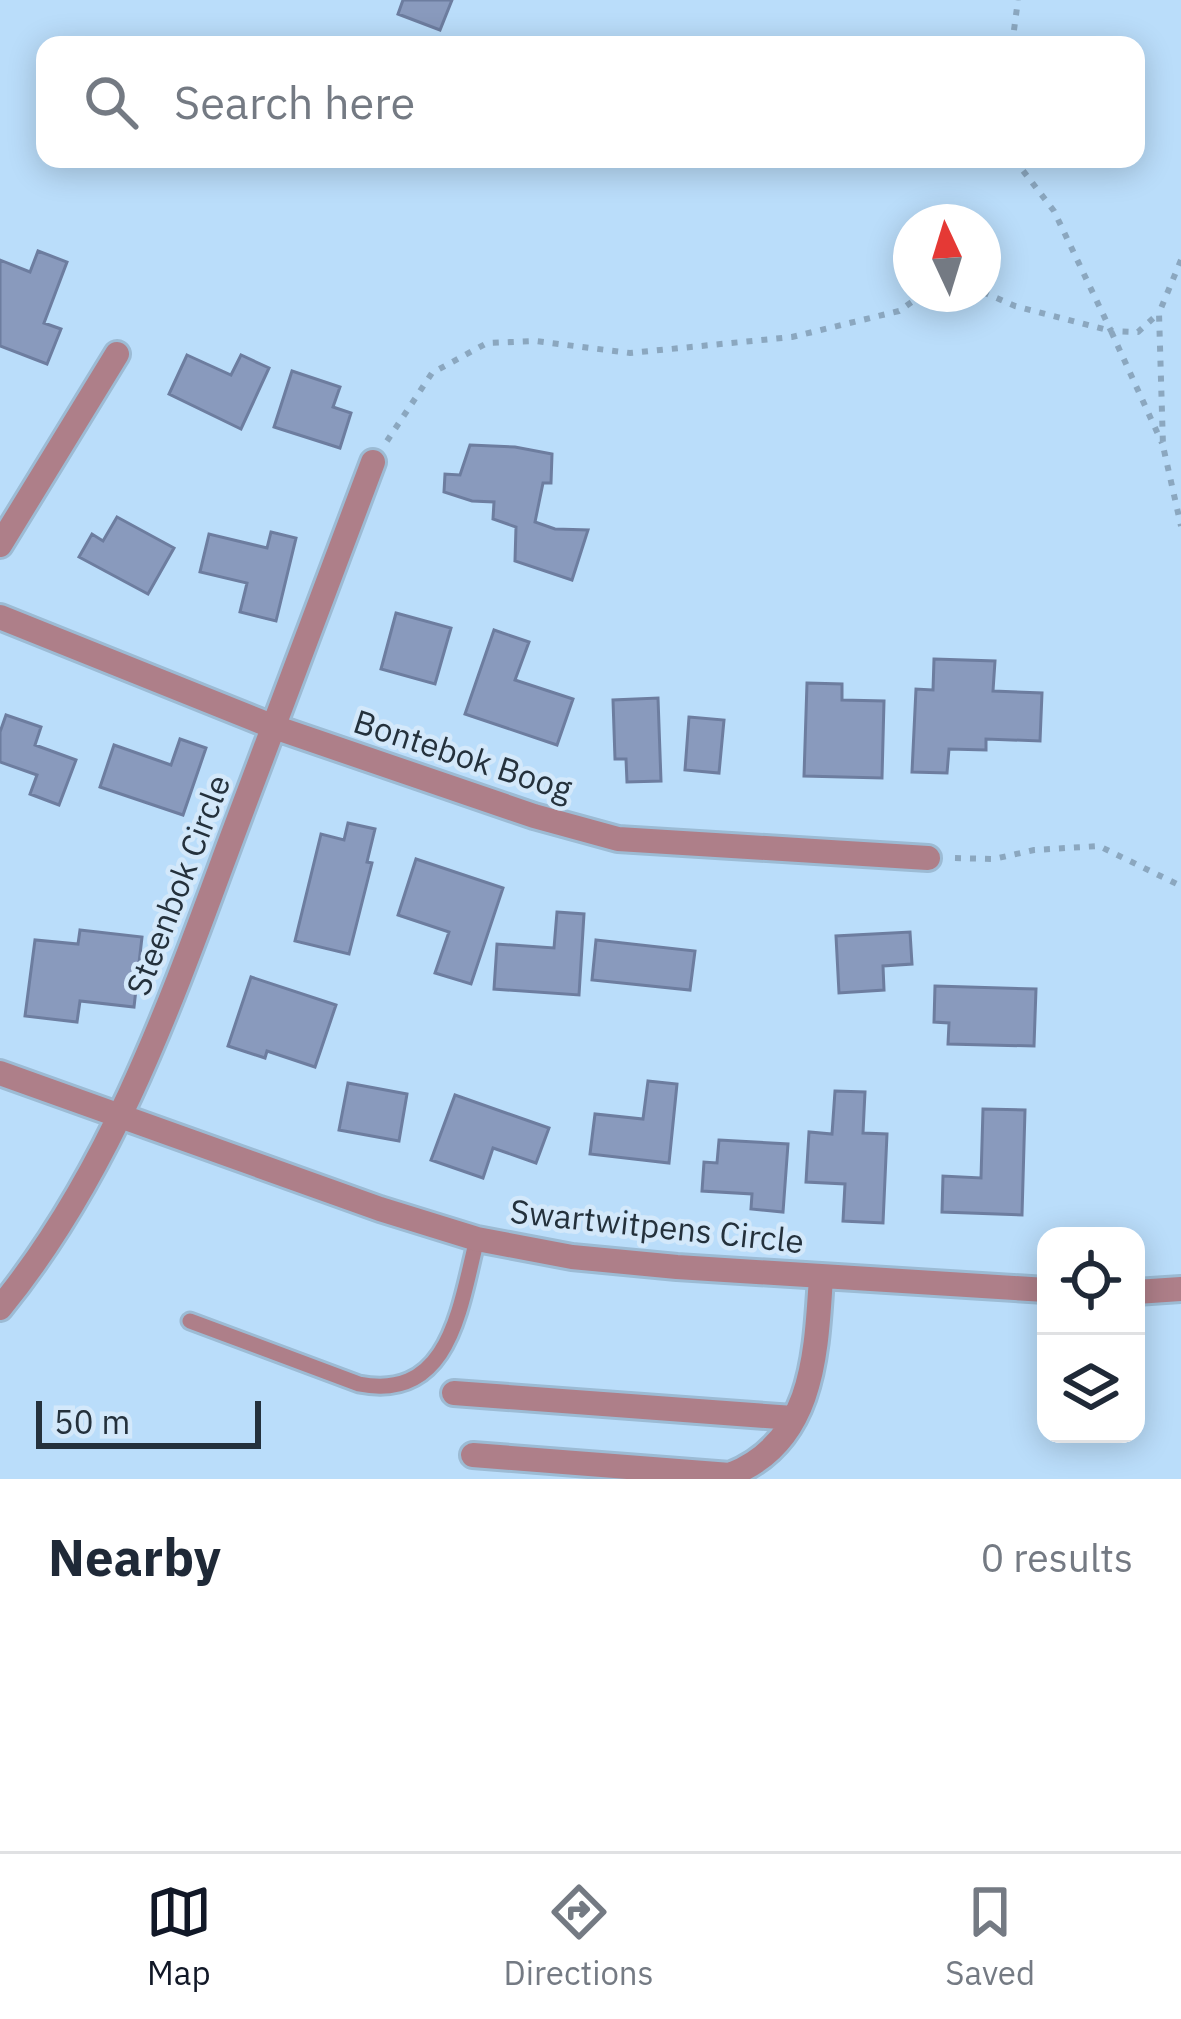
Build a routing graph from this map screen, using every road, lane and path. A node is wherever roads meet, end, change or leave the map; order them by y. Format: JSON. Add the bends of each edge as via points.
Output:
{"nodes":[{"id":1,"x":1018,"y":0,"type":"edge"},
{"id":2,"x":1013,"y":36,"type":"edge"},
{"id":3,"x":1021,"y":168,"type":"edge"},
{"id":4,"x":1181,"y":260,"type":"edge"},
{"id":5,"x":1001,"y":300,"type":"edge"},
{"id":6,"x":895,"y":312,"type":"edge"},
{"id":7,"x":1159,"y":314,"type":"junction"},
{"id":8,"x":1111,"y":331,"type":"junction"},
{"id":9,"x":117,"y":354,"type":"dead end"},
{"id":10,"x":1163,"y":446,"type":"junction"},
{"id":11,"x":373,"y":462,"type":"joint"},
{"id":12,"x":1181,"y":526,"type":"edge"},
{"id":13,"x":0,"y":545,"type":"edge"},
{"id":14,"x":0,"y":617,"type":"edge"},
{"id":15,"x":274,"y":727,"type":"junction"},
{"id":16,"x":928,"y":858,"type":"joint"},
{"id":17,"x":1181,"y":886,"type":"edge"},
{"id":18,"x":0,"y":1073,"type":"edge"},
{"id":19,"x":121,"y":1118,"type":"junction"},
{"id":20,"x":477,"y":1239,"type":"junction"},
{"id":21,"x":821,"y":1277,"type":"junction"},
{"id":22,"x":1037,"y":1289,"type":"edge"},
{"id":23,"x":1181,"y":1289,"type":"edge"},
{"id":24,"x":1145,"y":1291,"type":"edge"},
{"id":25,"x":0,"y":1308,"type":"edge"},
{"id":26,"x":190,"y":1322,"type":"dead end"},
{"id":27,"x":454,"y":1393,"type":"dead end"},
{"id":28,"x":794,"y":1418,"type":"junction"},
{"id":29,"x":473,"y":1455,"type":"dead end"}],
"edges":[{"from":1,"to":2,"type":"path"},
{"from":3,"to":8,"type":"path","via":[[1054,211]]},
{"from":4,"to":7,"type":"path"},
{"from":5,"to":8,"type":"path"},
{"from":6,"to":11,"type":"path","via":[[792,337],[630,353],[535,340],[487,343],[432,373]]},
{"from":7,"to":8,"type":"path","via":[[1138,332]]},
{"from":7,"to":10,"type":"path"},
{"from":8,"to":10,"type":"path"},
{"from":9,"to":13,"type":"street"},
{"from":10,"to":12,"type":"path"},
{"from":11,"to":15,"type":"street","name":"Steenbok Circle"},
{"from":14,"to":15,"type":"street","name":"Bontebok Boog"},
{"from":15,"to":16,"type":"street","name":"Bontebok Boog","via":[[618,838]]},
{"from":15,"to":19,"type":"street","name":"Steenbok Circle"},
{"from":16,"to":17,"type":"path","via":[[1099,846]]},
{"from":18,"to":19,"type":"street","name":"Swartwitpens Circle"},
{"from":19,"to":20,"type":"street","name":"Swartwitpens Circle"},
{"from":19,"to":25,"type":"street","name":"Steenbok Circle","via":[[70,1212]]},
{"from":20,"to":21,"type":"street","name":"Swartwitpens Circle","via":[[572,1257]]},
{"from":20,"to":26,"type":"lane","via":[[447,1344],[399,1386],[359,1384]]},
{"from":21,"to":22,"type":"street","name":"Swartwitpens Circle"},
{"from":21,"to":28,"type":"street","via":[[816,1364]]},
{"from":23,"to":24,"type":"street"},
{"from":27,"to":28,"type":"street"},
{"from":28,"to":29,"type":"street","via":[[763,1458],[730,1475]]}]}
